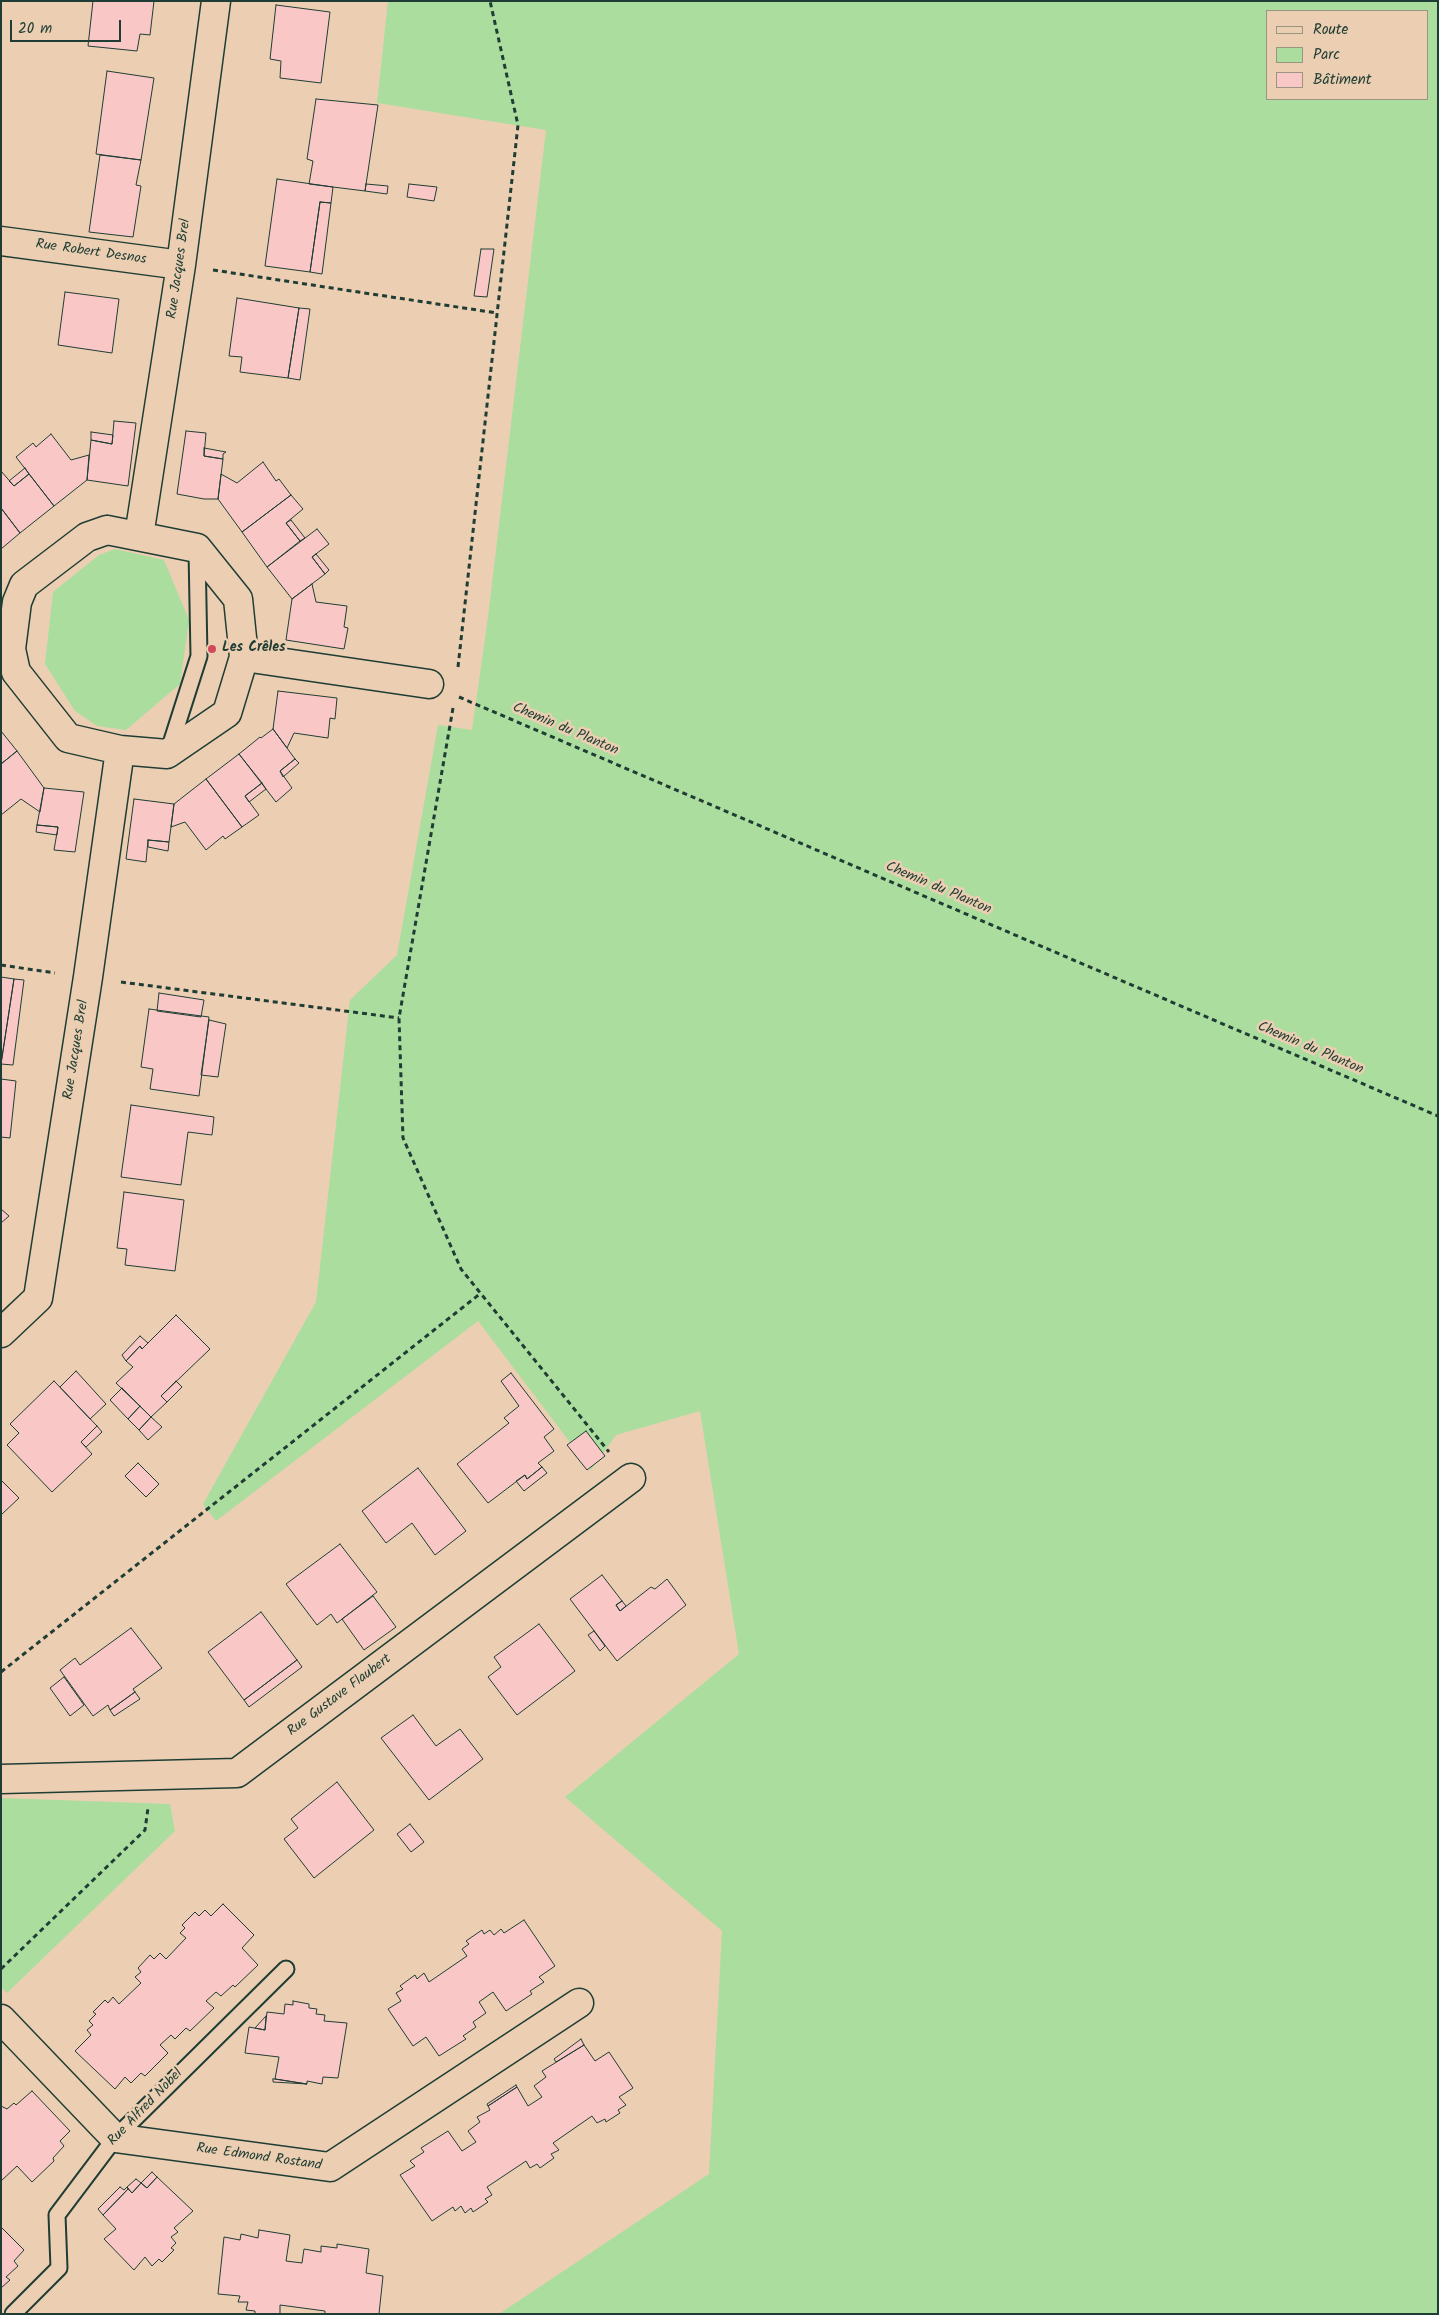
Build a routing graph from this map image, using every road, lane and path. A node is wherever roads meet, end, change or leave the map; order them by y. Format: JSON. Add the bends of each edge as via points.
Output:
{"nodes":[{"id":1,"x":216,"y":1,"type":"edge"},
{"id":2,"x":490,"y":1,"type":"edge"},
{"id":3,"x":1,"y":241,"type":"edge"},
{"id":4,"x":181,"y":265,"type":"junction"},
{"id":5,"x":498,"y":313,"type":"junction"},
{"id":6,"x":139,"y":536,"type":"junction"},
{"id":7,"x":197,"y":548,"type":"junction"},
{"id":8,"x":9,"y":603,"type":"edge"},
{"id":9,"x":6,"y":648,"type":"edge"},
{"id":10,"x":244,"y":657,"type":"junction"},
{"id":11,"x":429,"y":684,"type":"joint"},
{"id":12,"x":455,"y":695,"type":"junction"},
{"id":13,"x":120,"y":750,"type":"junction"},
{"id":14,"x":167,"y":754,"type":"junction"},
{"id":15,"x":1,"y":965,"type":"edge"},
{"id":16,"x":88,"y":977,"type":"junction"},
{"id":17,"x":399,"y":1018,"type":"junction"},
{"id":18,"x":1438,"y":1116,"type":"edge"},
{"id":19,"x":481,"y":1293,"type":"junction"},
{"id":20,"x":1,"y":1333,"type":"edge"},
{"id":21,"x":631,"y":1478,"type":"joint"},
{"id":22,"x":1,"y":1672,"type":"edge"},
{"id":23,"x":153,"y":1775,"type":"junction"},
{"id":24,"x":1,"y":1779,"type":"edge"},
{"id":25,"x":1,"y":1969,"type":"edge"},
{"id":26,"x":286,"y":1969,"type":"dead end"},
{"id":27,"x":578,"y":2003,"type":"dead end"},
{"id":28,"x":1,"y":2019,"type":"edge"},
{"id":29,"x":114,"y":2138,"type":"junction"},
{"id":30,"x":13,"y":2314,"type":"edge"}],
"edges":[{"from":1,"to":4,"type":"street","name":"Rue Jacques Brel"},
{"from":2,"to":5,"type":"path","via":[[518,125]]},
{"from":3,"to":4,"type":"street","name":"Rue Robert Desnos"},
{"from":4,"to":5,"type":"path"},
{"from":4,"to":6,"type":"street","name":"Rue Jacques Brel"},
{"from":5,"to":12,"type":"path"},
{"from":6,"to":7,"type":"street"},
{"from":6,"to":8,"type":"street","via":[[107,530],[87,537],[24,585]]},
{"from":7,"to":10,"type":"street","via":[[238,599]]},
{"from":7,"to":14,"type":"lane","via":[[199,656]]},
{"from":8,"to":9,"type":"street"},
{"from":9,"to":13,"type":"street","via":[[16,672],[68,738]]},
{"from":10,"to":11,"type":"street"},
{"from":10,"to":14,"type":"street","via":[[227,713]]},
{"from":11,"to":12,"type":"path","name":"Chemin du Planton"},
{"from":12,"to":17,"type":"path"},
{"from":12,"to":18,"type":"path","name":"Chemin du Planton"},
{"from":13,"to":14,"type":"street"},
{"from":13,"to":16,"type":"street","name":"Rue Jacques Brel"},
{"from":15,"to":16,"type":"path"},
{"from":16,"to":17,"type":"path"},
{"from":16,"to":20,"type":"street","name":"Rue Jacques Brel","via":[[38,1298]]},
{"from":17,"to":19,"type":"path","via":[[403,1138],[461,1269]]},
{"from":19,"to":21,"type":"path"},
{"from":19,"to":22,"type":"path"},
{"from":21,"to":23,"type":"street","name":"Rue Gustave Flaubert","via":[[237,1773]]},
{"from":23,"to":24,"type":"street","name":"Rue Gustave Flaubert"},
{"from":23,"to":25,"type":"path","via":[[145,1830]]},
{"from":26,"to":29,"type":"lane","name":"Rue Alfred Nobel"},
{"from":27,"to":29,"type":"street","name":"Rue Edmond Rostand","via":[[330,2167]]},
{"from":28,"to":29,"type":"street"},
{"from":29,"to":30,"type":"lane","name":"Rue Alfred Nobel","via":[[58,2215],[59,2268]]}]}
